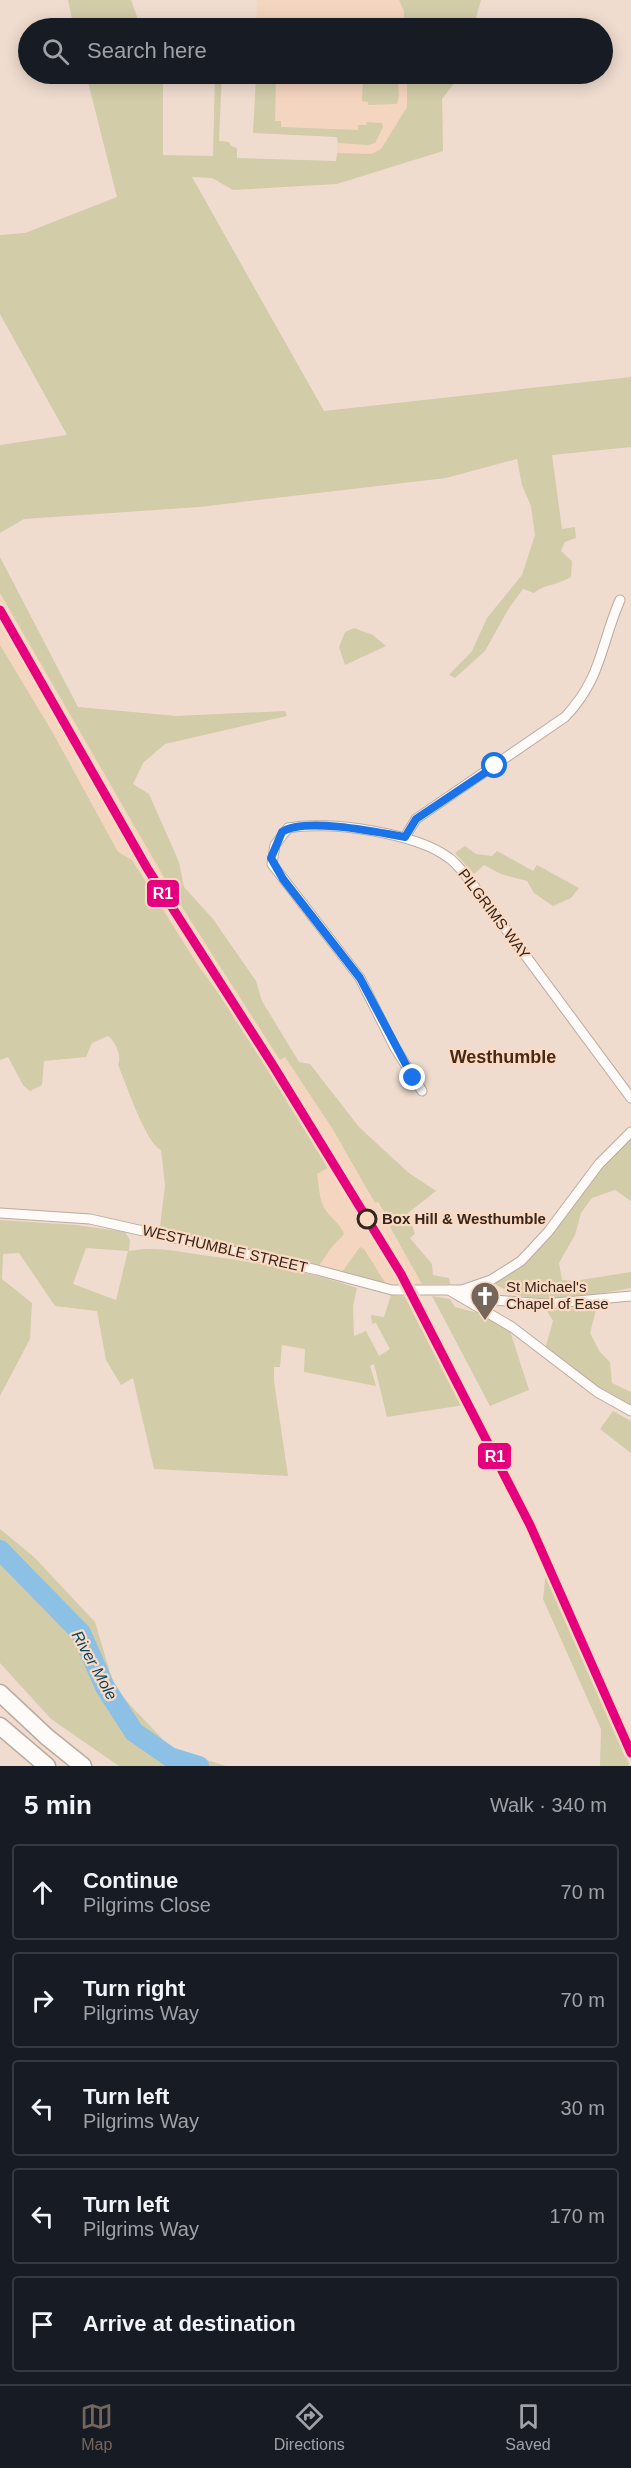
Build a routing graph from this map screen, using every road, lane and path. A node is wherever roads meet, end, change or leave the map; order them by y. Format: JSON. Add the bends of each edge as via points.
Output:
{"nodes":[{"id":1,"x":620,"y":600,"type":"dead end"},
{"id":2,"x":405,"y":837,"type":"junction"},
{"id":3,"x":422,"y":1091,"type":"dead end"},
{"id":4,"x":631,"y":1098,"type":"edge"},
{"id":5,"x":631,"y":1132,"type":"edge"},
{"id":6,"x":0,"y":1213,"type":"edge"},
{"id":7,"x":449,"y":1290,"type":"junction"},
{"id":8,"x":462,"y":1290,"type":"junction"},
{"id":9,"x":631,"y":1296,"type":"edge"},
{"id":10,"x":631,"y":1411,"type":"edge"},
{"id":11,"x":0,"y":1694,"type":"edge"},
{"id":12,"x":0,"y":1726,"type":"edge"},
{"id":13,"x":46,"y":1766,"type":"edge"},
{"id":14,"x":83,"y":1766,"type":"edge"}],
"edges":[{"from":1,"to":2,"type":"street","via":[[589,689],[579,702],[565,717],[416,819]]},
{"from":2,"to":3,"type":"street","name":"PILGRIMS WAY","via":[[342,828],[295,827],[282,832],[271,858],[360,978]]},
{"from":2,"to":4,"type":"street","name":"PILGRIMS WAY","via":[[450,858],[465,874]]},
{"from":5,"to":8,"type":"street","via":[[599,1164],[548,1233],[521,1261],[491,1280]]},
{"from":6,"to":7,"type":"street","name":"WESTHUMBLE STREET","via":[[90,1219],[397,1291]]},
{"from":7,"to":8,"type":"street","name":"WESTHUMBLE STREET"},
{"from":7,"to":10,"type":"street","via":[[512,1327],[597,1392]]},
{"from":8,"to":9,"type":"street","via":[[491,1300],[545,1304]]},
{"from":11,"to":14,"type":"highway"},
{"from":12,"to":13,"type":"highway"}]}
